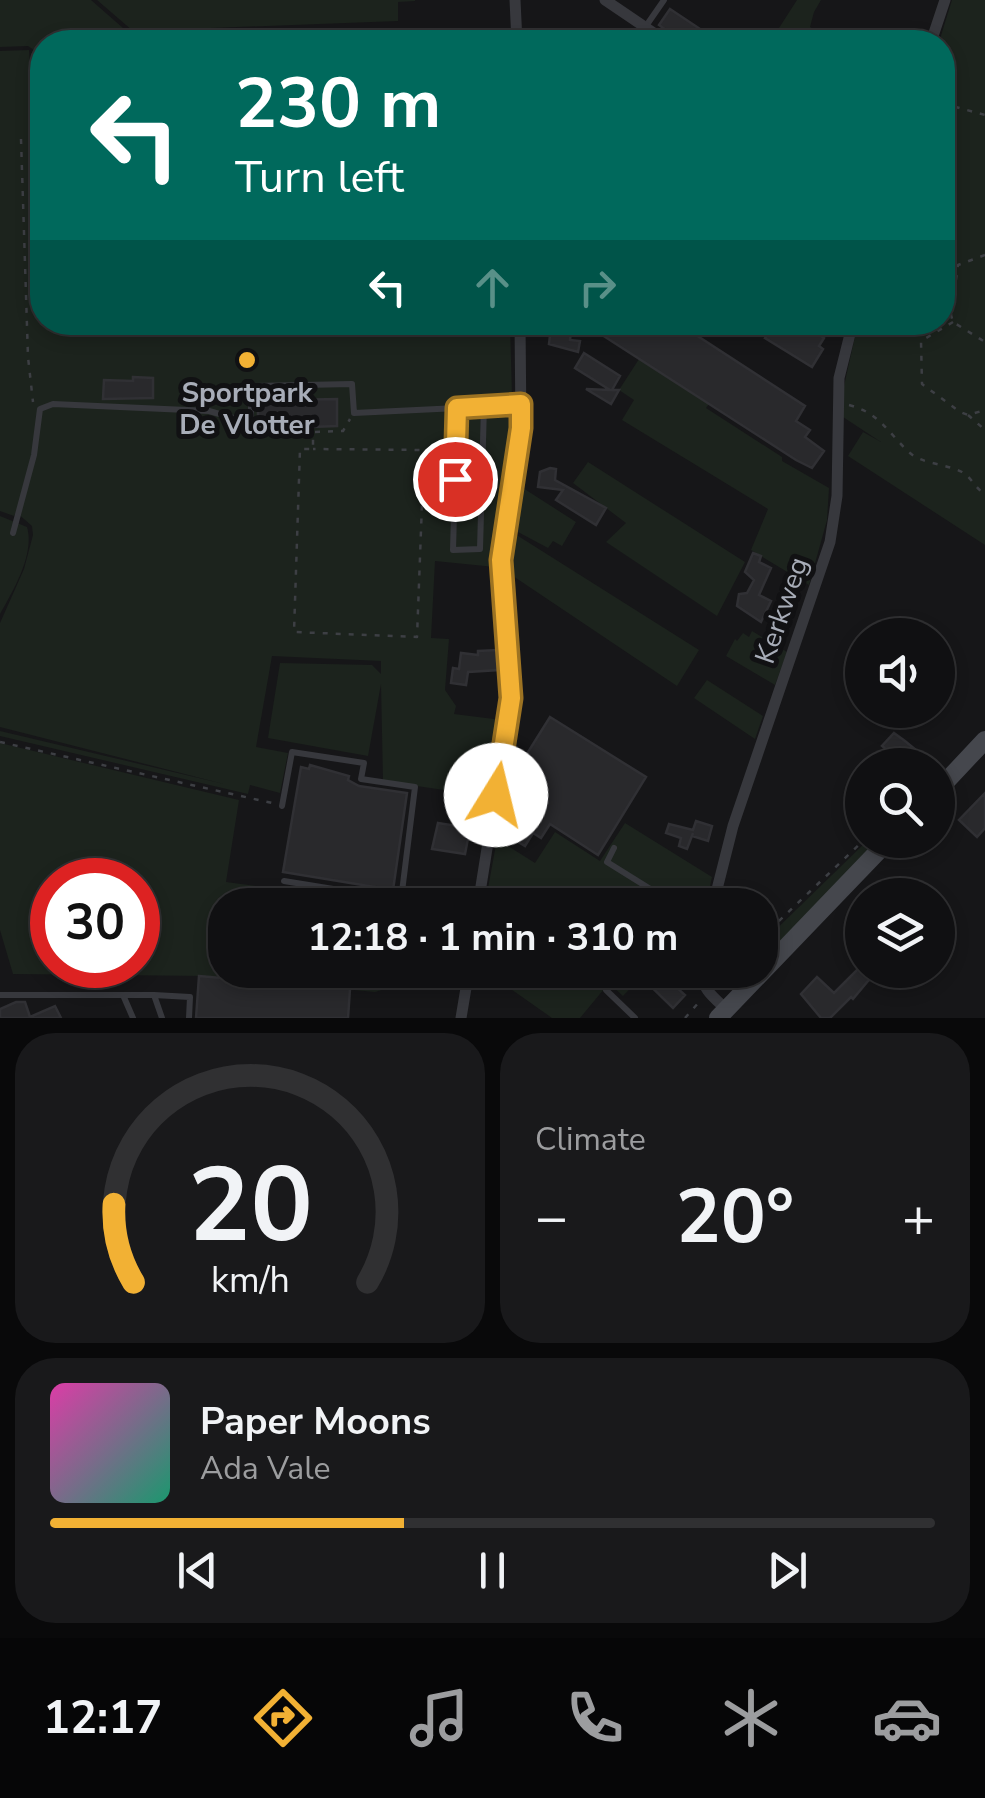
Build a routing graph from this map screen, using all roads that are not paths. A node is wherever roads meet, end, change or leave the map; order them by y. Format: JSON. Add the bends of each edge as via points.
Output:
{"nodes":[{"id":1,"x":515,"y":0,"type":"edge"},
{"id":2,"x":605,"y":0,"type":"edge"},
{"id":3,"x":664,"y":0,"type":"edge"},
{"id":4,"x":945,"y":0,"type":"edge"},
{"id":5,"x":645,"y":28,"type":"junction"},
{"id":6,"x":516,"y":30,"type":"edge"},
{"id":7,"x":648,"y":30,"type":"edge"},
{"id":8,"x":936,"y":30,"type":"edge"},
{"id":9,"x":520,"y":335,"type":"edge"},
{"id":10,"x":850,"y":335,"type":"edge"},
{"id":11,"x":521,"y":404,"type":"junction"},
{"id":12,"x":484,"y":406,"type":"junction"},
{"id":13,"x":457,"y":408,"type":"junction"},
{"id":14,"x":16,"y":524,"type":"dead end"},
{"id":15,"x":985,"y":740,"type":"edge"},
{"id":16,"x":955,"y":772,"type":"edge"},
{"id":17,"x":282,"y":806,"type":"road end"},
{"id":18,"x":614,"y":848,"type":"dead end"},
{"id":19,"x":872,"y":858,"type":"edge"},
{"id":20,"x":284,"y":881,"type":"dead end"},
{"id":21,"x":327,"y":888,"type":"edge"},
{"id":22,"x":402,"y":888,"type":"edge"},
{"id":23,"x":481,"y":888,"type":"edge"},
{"id":24,"x":649,"y":888,"type":"edge"},
{"id":25,"x":717,"y":888,"type":"edge"},
{"id":26,"x":466,"y":988,"type":"edge"},
{"id":27,"x":705,"y":988,"type":"edge"},
{"id":28,"x":606,"y":990,"type":"dead end"},
{"id":29,"x":123,"y":995,"type":"junction"},
{"id":30,"x":154,"y":995,"type":"junction"},
{"id":31,"x":0,"y":996,"type":"edge"},
{"id":32,"x":722,"y":1014,"type":"edge"},
{"id":33,"x":133,"y":1018,"type":"edge"},
{"id":34,"x":162,"y":1018,"type":"edge"},
{"id":35,"x":189,"y":1018,"type":"edge"},
{"id":36,"x":461,"y":1018,"type":"edge"},
{"id":37,"x":635,"y":1018,"type":"edge"}],
"edges":[{"from":1,"to":6,"type":"street"},
{"from":2,"to":5,"type":"street"},
{"from":3,"to":5,"type":"lane"},
{"from":4,"to":8,"type":"street"},
{"from":5,"to":7,"type":"street"},
{"from":9,"to":11,"type":"street"},
{"from":10,"to":25,"type":"street","name":"Kerkweg","via":[[839,378],[830,542],[732,826]]},
{"from":11,"to":12,"type":"lane"},
{"from":11,"to":23,"type":"street","via":[[501,560],[511,698]]},
{"from":12,"to":13,"type":"lane"},
{"from":12,"to":13,"type":"lane","via":[[480,549],[452,550]]},
{"from":13,"to":14,"type":"lane","via":[[354,413],[352,384],[252,386],[251,423],[209,411],[53,404],[39,412]]},
{"from":15,"to":16,"type":"main road"},
{"from":17,"to":22,"type":"lane","via":[[292,752],[364,762],[361,779],[415,787]]},
{"from":18,"to":24,"type":"lane","via":[[607,862]]},
{"from":19,"to":32,"type":"main road"},
{"from":20,"to":21,"type":"lane"},
{"from":26,"to":36,"type":"street"},
{"from":27,"to":32,"type":"street"},
{"from":28,"to":37,"type":"lane"},
{"from":29,"to":30,"type":"lane"},
{"from":29,"to":31,"type":"lane"},
{"from":29,"to":33,"type":"lane"},
{"from":30,"to":34,"type":"lane"},
{"from":30,"to":35,"type":"lane","via":[[190,997]]}]}
